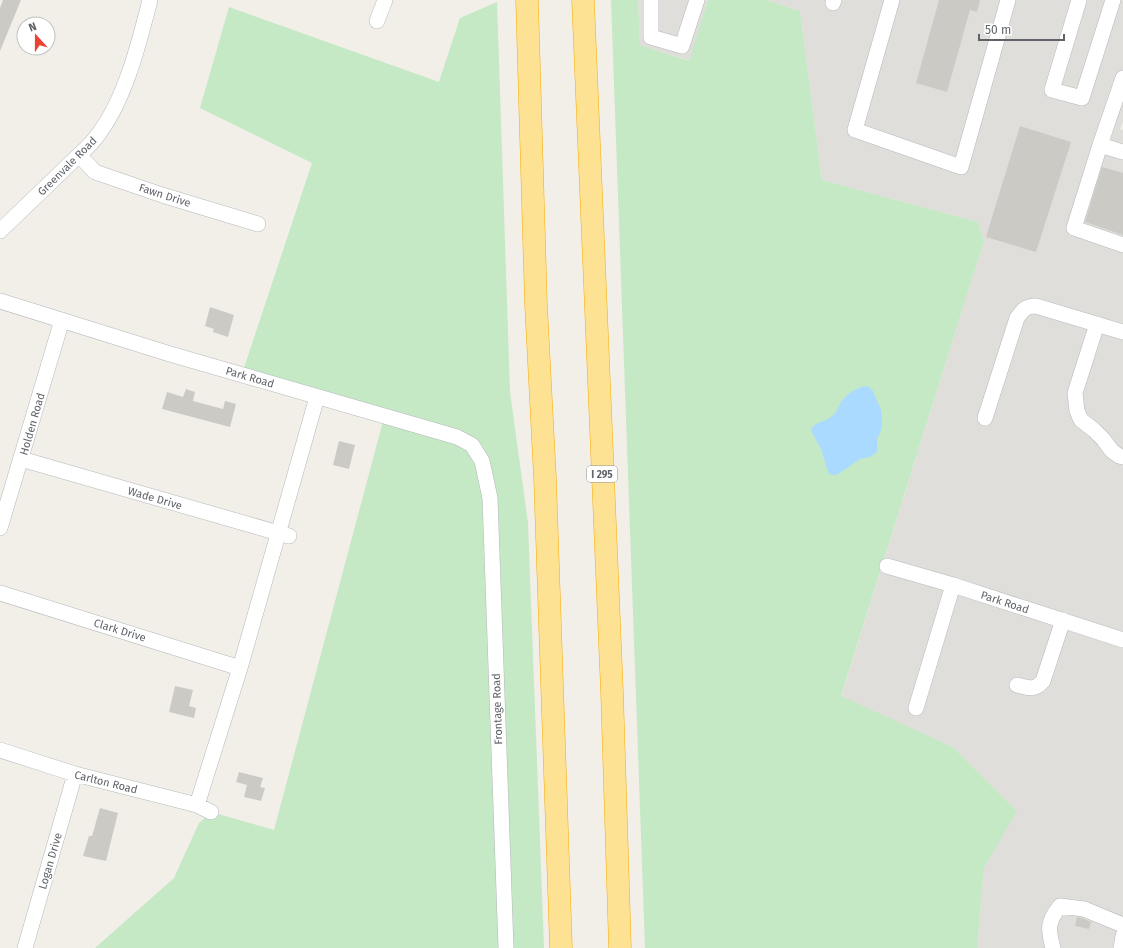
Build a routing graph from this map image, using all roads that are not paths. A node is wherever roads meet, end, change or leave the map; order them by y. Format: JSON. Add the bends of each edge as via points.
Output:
{"nodes":[{"id":1,"x":150,"y":0,"type":"edge"},
{"id":2,"x":385,"y":0,"type":"edge"},
{"id":3,"x":527,"y":0,"type":"edge"},
{"id":4,"x":583,"y":0,"type":"edge"},
{"id":5,"x":651,"y":0,"type":"edge"},
{"id":6,"x":697,"y":0,"type":"edge"},
{"id":7,"x":892,"y":0,"type":"edge"},
{"id":8,"x":1008,"y":0,"type":"edge"},
{"id":9,"x":1079,"y":0,"type":"edge"},
{"id":10,"x":1114,"y":0,"type":"edge"},
{"id":11,"x":377,"y":21,"type":"dead end"},
{"id":12,"x":1123,"y":78,"type":"edge"},
{"id":13,"x":1100,"y":145,"type":"junction"},
{"id":14,"x":1123,"y":152,"type":"edge"},
{"id":15,"x":79,"y":155,"type":"junction"},
{"id":16,"x":258,"y":224,"type":"dead end"},
{"id":17,"x":0,"y":231,"type":"edge"},
{"id":18,"x":1123,"y":245,"type":"edge"},
{"id":19,"x":0,"y":301,"type":"edge"},
{"id":20,"x":62,"y":320,"type":"junction"},
{"id":21,"x":1097,"y":324,"type":"junction"},
{"id":22,"x":1123,"y":332,"type":"edge"},
{"id":23,"x":317,"y":397,"type":"junction"},
{"id":24,"x":985,"y":418,"type":"dead end"},
{"id":25,"x":1123,"y":457,"type":"edge"},
{"id":26,"x":21,"y":459,"type":"junction"},
{"id":27,"x":485,"y":471,"type":"joint"},
{"id":28,"x":1,"y":518,"type":"edge"},
{"id":29,"x":283,"y":535,"type":"junction"},
{"id":30,"x":888,"y":566,"type":"dead end"},
{"id":31,"x":953,"y":585,"type":"junction"},
{"id":32,"x":0,"y":593,"type":"edge"},
{"id":33,"x":1062,"y":620,"type":"junction"},
{"id":34,"x":1123,"y":640,"type":"edge"},
{"id":35,"x":240,"y":668,"type":"junction"},
{"id":36,"x":1018,"y":685,"type":"dead end"},
{"id":37,"x":916,"y":708,"type":"dead end"},
{"id":38,"x":0,"y":750,"type":"edge"},
{"id":39,"x":75,"y":774,"type":"junction"},
{"id":40,"x":197,"y":805,"type":"junction"},
{"id":41,"x":211,"y":812,"type":"dead end"},
{"id":42,"x":1123,"y":924,"type":"edge"},
{"id":43,"x":1123,"y":936,"type":"edge"},
{"id":44,"x":25,"y":948,"type":"edge"},
{"id":45,"x":506,"y":948,"type":"edge"},
{"id":46,"x":562,"y":948,"type":"edge"},
{"id":47,"x":620,"y":948,"type":"edge"},
{"id":48,"x":1053,"y":948,"type":"edge"},
{"id":49,"x":1121,"y":948,"type":"edge"}],
"edges":[{"from":1,"to":15,"type":"street","name":"Greenvale Road","via":[[122,90],[101,132]]},
{"from":2,"to":11,"type":"street"},
{"from":3,"to":46,"type":"highway"},
{"from":4,"to":47,"type":"highway","number":"I 295","via":[[612,684]]},
{"from":5,"to":6,"type":"street","via":[[652,37],[682,46]]},
{"from":7,"to":8,"type":"street","via":[[855,130],[961,167]]},
{"from":9,"to":10,"type":"street","via":[[1052,90],[1082,98]]},
{"from":12,"to":13,"type":"street"},
{"from":13,"to":14,"type":"street"},
{"from":13,"to":18,"type":"street","via":[[1074,228]]},
{"from":15,"to":16,"type":"street","name":"Fawn Drive","via":[[95,172]]},
{"from":15,"to":17,"type":"street","name":"Greenvale Road"},
{"from":19,"to":20,"type":"street","name":"Park Road"},
{"from":20,"to":23,"type":"street","name":"Park Road"},
{"from":20,"to":26,"type":"street","name":"Holden Road"},
{"from":21,"to":22,"type":"street"},
{"from":21,"to":24,"type":"street","via":[[1036,306],[1024,309],[1017,318]]},
{"from":21,"to":25,"type":"street","via":[[1075,393],[1077,411],[1080,420],[1094,430],[1112,451]]},
{"from":23,"to":27,"type":"street","name":"Park Road","via":[[457,437],[472,446]]},
{"from":23,"to":29,"type":"street"},
{"from":26,"to":28,"type":"street","name":"Holden Road"},
{"from":26,"to":29,"type":"street","name":"Wade Drive"},
{"from":27,"to":45,"type":"street","name":"Frontage Road","via":[[490,498]]},
{"from":29,"to":35,"type":"street"},
{"from":30,"to":31,"type":"street","name":"Park Road"},
{"from":31,"to":33,"type":"street","name":"Park Road"},
{"from":31,"to":37,"type":"street"},
{"from":32,"to":35,"type":"street","name":"Clark Drive"},
{"from":33,"to":34,"type":"street","name":"Park Road"},
{"from":33,"to":36,"type":"street","via":[[1043,681],[1039,686],[1032,688]]},
{"from":35,"to":40,"type":"street"},
{"from":38,"to":39,"type":"street","name":"Carlton Road"},
{"from":39,"to":40,"type":"street","name":"Carlton Road"},
{"from":39,"to":44,"type":"street","name":"Logan Drive"},
{"from":40,"to":41,"type":"street","name":"Carlton Road"},
{"from":42,"to":48,"type":"street","via":[[1084,908],[1060,906],[1053,915],[1049,930]]},
{"from":43,"to":49,"type":"street"}]}
